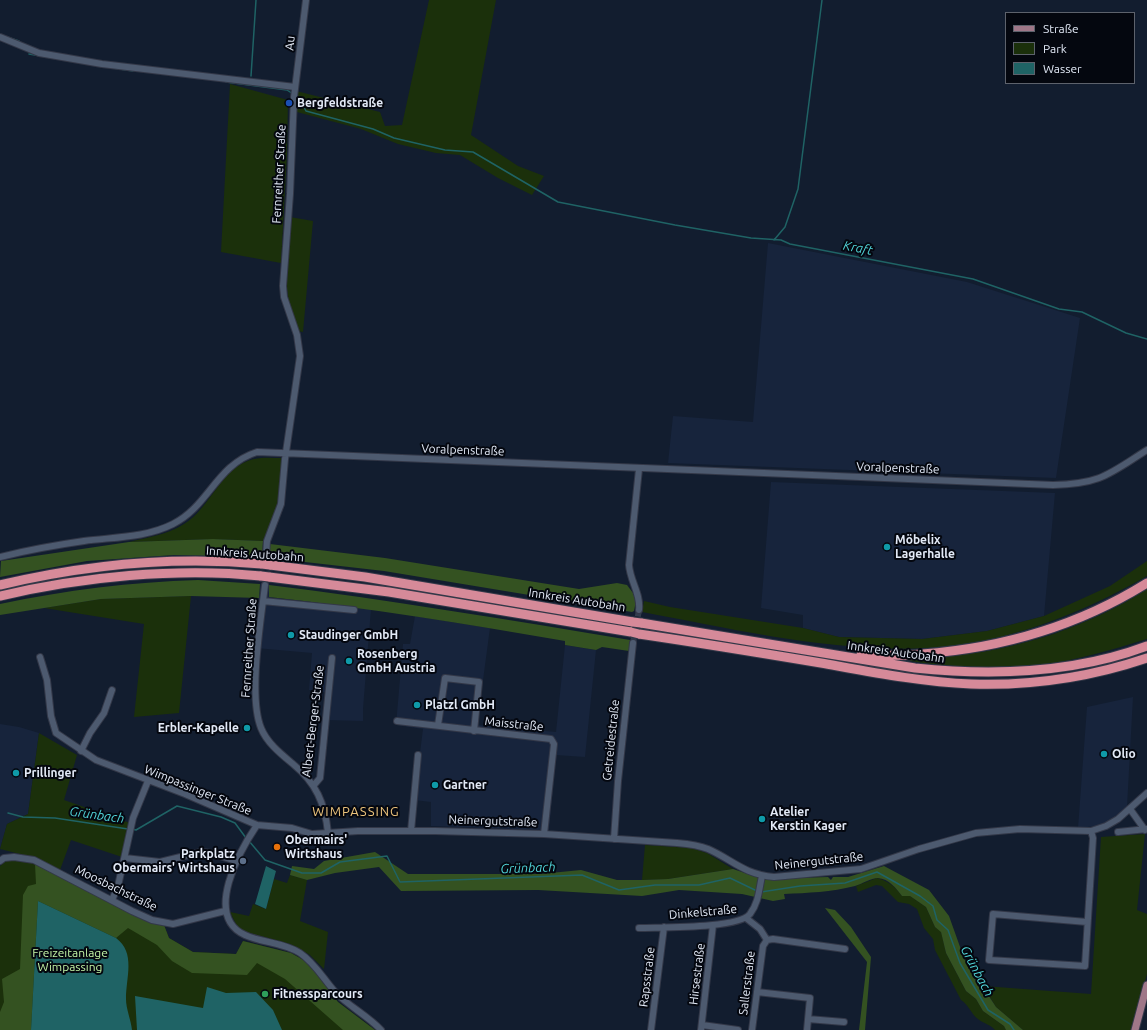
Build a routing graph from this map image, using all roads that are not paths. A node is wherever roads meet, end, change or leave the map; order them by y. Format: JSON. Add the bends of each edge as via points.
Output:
{"nodes":[{"id":1,"x":306,"y":0,"type":"edge"},
{"id":2,"x":0,"y":37,"type":"edge"},
{"id":3,"x":294,"y":93,"type":"junction"},
{"id":4,"x":1147,"y":450,"type":"edge"},
{"id":5,"x":286,"y":452,"type":"junction"},
{"id":6,"x":639,"y":468,"type":"junction"},
{"id":7,"x":0,"y":557,"type":"edge"},
{"id":8,"x":266,"y":562,"type":"junction"},
{"id":9,"x":265,"y":579,"type":"junction"},
{"id":10,"x":1147,"y":583,"type":"edge"},
{"id":11,"x":0,"y":585,"type":"edge"},
{"id":12,"x":0,"y":596,"type":"edge"},
{"id":13,"x":263,"y":601,"type":"junction"},
{"id":14,"x":354,"y":610,"type":"dead end"},
{"id":15,"x":639,"y":610,"type":"tunnel mouth"},
{"id":16,"x":633,"y":643,"type":"tunnel mouth"},
{"id":17,"x":1147,"y":646,"type":"edge"},
{"id":18,"x":837,"y":655,"type":"junction"},
{"id":19,"x":40,"y":656,"type":"dead end"},
{"id":20,"x":332,"y":658,"type":"dead end"},
{"id":21,"x":1147,"y":658,"type":"edge"},
{"id":22,"x":112,"y":690,"type":"dead end"},
{"id":23,"x":397,"y":721,"type":"dead end"},
{"id":24,"x":438,"y":725,"type":"junction"},
{"id":25,"x":474,"y":731,"type":"junction"},
{"id":26,"x":81,"y":750,"type":"junction"},
{"id":27,"x":418,"y":755,"type":"dead end"},
{"id":28,"x":148,"y":781,"type":"junction"},
{"id":29,"x":314,"y":785,"type":"junction"},
{"id":30,"x":1147,"y":793,"type":"edge"},
{"id":31,"x":1130,"y":809,"type":"junction"},
{"id":32,"x":257,"y":825,"type":"junction"},
{"id":33,"x":1146,"y":830,"type":"edge"},
{"id":34,"x":411,"y":831,"type":"junction"},
{"id":35,"x":1092,"y":831,"type":"junction"},
{"id":36,"x":1118,"y":832,"type":"dead end"},
{"id":37,"x":328,"y":833,"type":"junction"},
{"id":38,"x":544,"y":834,"type":"junction"},
{"id":39,"x":614,"y":839,"type":"junction"},
{"id":40,"x":125,"y":858,"type":"junction"},
{"id":41,"x":0,"y":861,"type":"edge"},
{"id":42,"x":236,"y":861,"type":"junction"},
{"id":43,"x":762,"y":876,"type":"junction"},
{"id":44,"x":112,"y":900,"type":"junction"},
{"id":45,"x":225,"y":911,"type":"junction"},
{"id":46,"x":746,"y":918,"type":"junction"},
{"id":47,"x":1087,"y":922,"type":"junction"},
{"id":48,"x":713,"y":925,"type":"junction"},
{"id":49,"x":664,"y":927,"type":"junction"},
{"id":50,"x":638,"y":928,"type":"dead end"},
{"id":51,"x":767,"y":940,"type":"junction"},
{"id":52,"x":845,"y":949,"type":"dead end"},
{"id":53,"x":1147,"y":986,"type":"edge"},
{"id":54,"x":757,"y":992,"type":"junction"},
{"id":55,"x":1143,"y":1010,"type":"edge"},
{"id":56,"x":808,"y":1019,"type":"junction"},
{"id":57,"x":844,"y":1022,"type":"dead end"},
{"id":58,"x":701,"y":1027,"type":"edge"},
{"id":59,"x":381,"y":1030,"type":"edge"},
{"id":60,"x":652,"y":1030,"type":"edge"},
{"id":61,"x":738,"y":1030,"type":"edge"},
{"id":62,"x":752,"y":1030,"type":"edge"},
{"id":63,"x":807,"y":1030,"type":"edge"},
{"id":64,"x":1135,"y":1030,"type":"edge"}],
"edges":[{"from":1,"to":3,"type":"street","name":"Au"},
{"from":2,"to":3,"type":"street","via":[[39,53]]},
{"from":3,"to":5,"type":"street","name":"Fernreither Straße","via":[[283,286],[286,304],[297,335],[300,356]]},
{"from":4,"to":6,"type":"street","name":"Voralpenstraße","via":[[1103,478],[1070,485]]},
{"from":5,"to":6,"type":"street","name":"Voralpenstraße"},
{"from":5,"to":7,"type":"street","name":"Voralpenstraße","via":[[257,452],[246,455],[226,470],[203,500],[182,518],[144,535],[84,541]]},
{"from":5,"to":8,"type":"street","name":"Fernreither Straße","via":[[281,504],[267,541]]},
{"from":6,"to":15,"type":"street","via":[[629,565],[639,599]]},
{"from":8,"to":11,"type":"highway","name":"Innkreis Autobahn","via":[[142,564],[81,570]]},
{"from":8,"to":18,"type":"highway","name":"Innkreis Autobahn"},
{"from":9,"to":12,"type":"highway","name":"Innkreis Autobahn","via":[[204,574],[142,575],[81,581]]},
{"from":9,"to":13,"type":"street","name":"Fernreither Straße"},
{"from":9,"to":21,"type":"highway","name":"Innkreis Autobahn","via":[[389,592],[894,676],[971,684],[1060,679]]},
{"from":10,"to":18,"type":"highway","via":[[1099,610],[1064,625],[988,646],[920,654]]},
{"from":13,"to":14,"type":"street"},
{"from":13,"to":29,"type":"street","name":"Fernreither Straße","via":[[256,672],[258,718],[261,728],[274,748]]},
{"from":16,"to":39,"type":"street","name":"Getreidestraße"},
{"from":17,"to":18,"type":"highway","name":"Innkreis Autobahn","via":[[1081,664],[1034,671],[986,673],[915,668]]},
{"from":19,"to":26,"type":"street","name":"Wimpassinger Straße","via":[[47,680],[50,716],[56,733]]},
{"from":20,"to":29,"type":"street","name":"Albert-Berger-Straße","via":[[320,778]]},
{"from":22,"to":26,"type":"street","via":[[104,713]]},
{"from":23,"to":24,"type":"street","name":"Maisstraße"},
{"from":24,"to":25,"type":"street","name":"Maisstraße"},
{"from":24,"to":25,"type":"street","name":"Maisstraße","via":[[445,678],[479,682]]},
{"from":25,"to":38,"type":"street","name":"Maisstraße","via":[[551,740],[554,744]]},
{"from":26,"to":28,"type":"street","name":"Wimpassinger Straße","via":[[96,760]]},
{"from":27,"to":34,"type":"street"},
{"from":28,"to":32,"type":"street","name":"Wimpassinger Straße"},
{"from":28,"to":40,"type":"street","via":[[132,824]]},
{"from":29,"to":37,"type":"street","name":"Fernreither Straße","via":[[326,815]]},
{"from":30,"to":31,"type":"street","name":"Neinergutstraße"},
{"from":31,"to":33,"type":"street"},
{"from":31,"to":35,"type":"street","name":"Neinergutstraße","via":[[1106,826]]},
{"from":32,"to":37,"type":"street","name":"Neinergutstraße","via":[[292,828],[312,834]]},
{"from":32,"to":42,"type":"street","name":"Wimpassinger Straße"},
{"from":33,"to":36,"type":"street"},
{"from":34,"to":37,"type":"street","name":"Neinergutstraße"},
{"from":34,"to":38,"type":"street","name":"Neinergutstraße"},
{"from":35,"to":43,"type":"street","name":"Neinergutstraße","via":[[1020,829],[976,833],[861,869]]},
{"from":35,"to":47,"type":"street"},
{"from":38,"to":39,"type":"street","name":"Neinergutstraße"},
{"from":39,"to":43,"type":"street","name":"Neinergutstraße","via":[[692,844]]},
{"from":40,"to":42,"type":"street","via":[[160,862],[201,852]]},
{"from":40,"to":44,"type":"street"},
{"from":41,"to":44,"type":"street","name":"Moosbachstraße","via":[[14,857],[34,860]]},
{"from":42,"to":45,"type":"street","name":"Wimpassinger Straße"},
{"from":43,"to":46,"type":"street","name":"Dinkelstraße","via":[[759,896]]},
{"from":44,"to":45,"type":"street","name":"Moosbachstraße","via":[[152,920],[173,924]]},
{"from":45,"to":59,"type":"street","via":[[231,924],[243,935],[299,952],[337,993]]},
{"from":46,"to":48,"type":"street","name":"Dinkelstraße"},
{"from":46,"to":51,"type":"street","name":"Sallerstraße","via":[[760,929]]},
{"from":47,"to":47,"type":"street","via":[[1085,966],[989,960],[993,914]]},
{"from":48,"to":49,"type":"street","name":"Dinkelstraße"},
{"from":48,"to":58,"type":"street","name":"Hirsestraße"},
{"from":49,"to":50,"type":"street","name":"Dinkelstraße"},
{"from":49,"to":60,"type":"street","name":"Rapsstraße"},
{"from":51,"to":52,"type":"street","name":"Sallerstraße"},
{"from":51,"to":54,"type":"street","name":"Sallerstraße","via":[[763,946]]},
{"from":53,"to":55,"type":"main road"},
{"from":54,"to":56,"type":"street","via":[[810,998]]},
{"from":54,"to":62,"type":"street","name":"Sallerstraße"},
{"from":55,"to":64,"type":"main road"},
{"from":56,"to":57,"type":"street"},
{"from":56,"to":63,"type":"street"},
{"from":58,"to":61,"type":"street","name":"Hirsestraße"}]}
